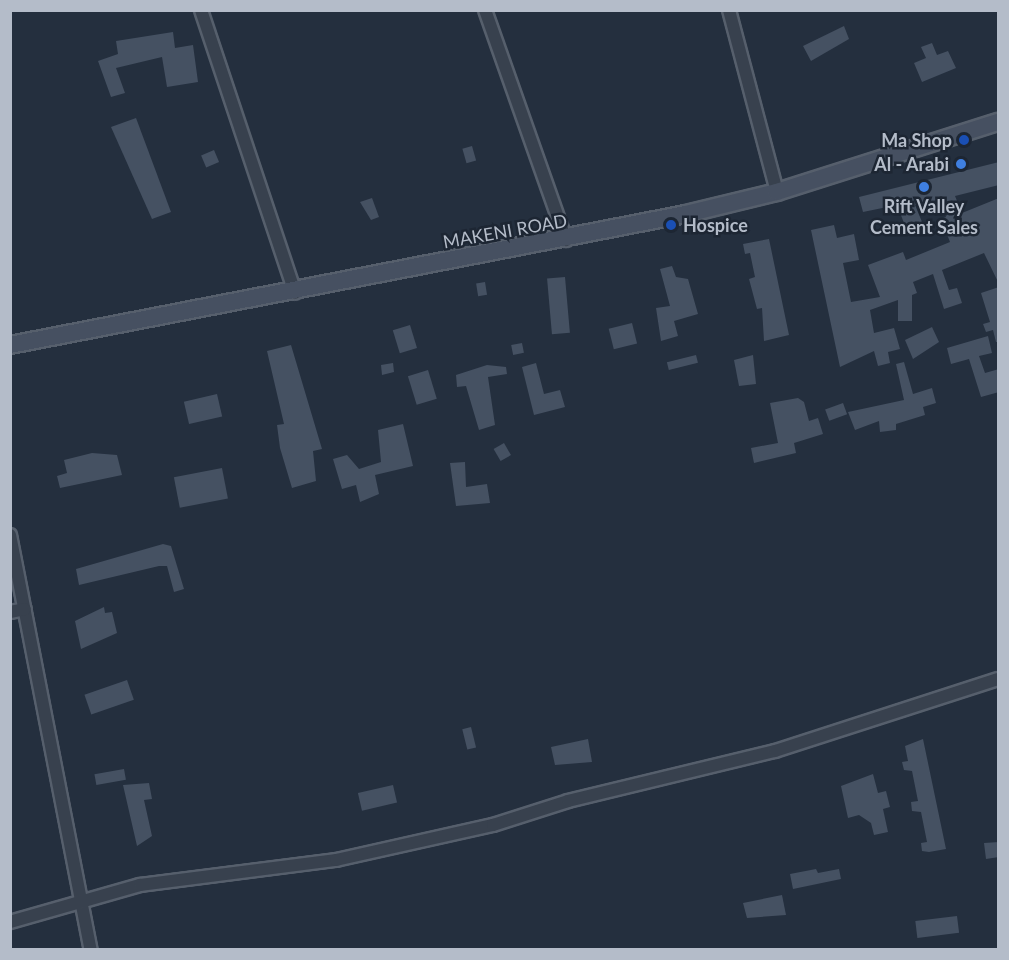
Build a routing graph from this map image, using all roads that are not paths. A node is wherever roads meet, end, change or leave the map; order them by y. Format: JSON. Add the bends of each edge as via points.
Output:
{"nodes":[{"id":1,"x":201,"y":10,"type":"edge"},
{"id":2,"x":484,"y":10,"type":"edge"},
{"id":3,"x":729,"y":10,"type":"edge"},
{"id":4,"x":999,"y":122,"type":"edge"},
{"id":5,"x":777,"y":192,"type":"junction"},
{"id":6,"x":567,"y":240,"type":"junction"},
{"id":7,"x":295,"y":293,"type":"junction"},
{"id":8,"x":10,"y":345,"type":"edge"},
{"id":9,"x":10,"y":535,"type":"edge"},
{"id":10,"x":25,"y":609,"type":"junction"},
{"id":11,"x":10,"y":612,"type":"edge"},
{"id":12,"x":999,"y":679,"type":"edge"},
{"id":13,"x":81,"y":905,"type":"junction"},
{"id":14,"x":10,"y":922,"type":"edge"},
{"id":15,"x":91,"y":950,"type":"edge"}],
"edges":[{"from":1,"to":7,"type":"street"},
{"from":2,"to":6,"type":"street"},
{"from":3,"to":5,"type":"street"},
{"from":4,"to":5,"type":"main road","name":"MAKENI ROAD"},
{"from":5,"to":6,"type":"main road","name":"MAKENI ROAD"},
{"from":6,"to":7,"type":"main road","name":"MAKENI ROAD"},
{"from":7,"to":8,"type":"main road","name":"MAKENI ROAD"},
{"from":9,"to":10,"type":"street"},
{"from":10,"to":11,"type":"street"},
{"from":10,"to":13,"type":"street"},
{"from":12,"to":13,"type":"street","via":[[775,751],[568,801],[493,825],[336,860],[140,885]]},
{"from":13,"to":14,"type":"street"},
{"from":13,"to":15,"type":"street"}]}
